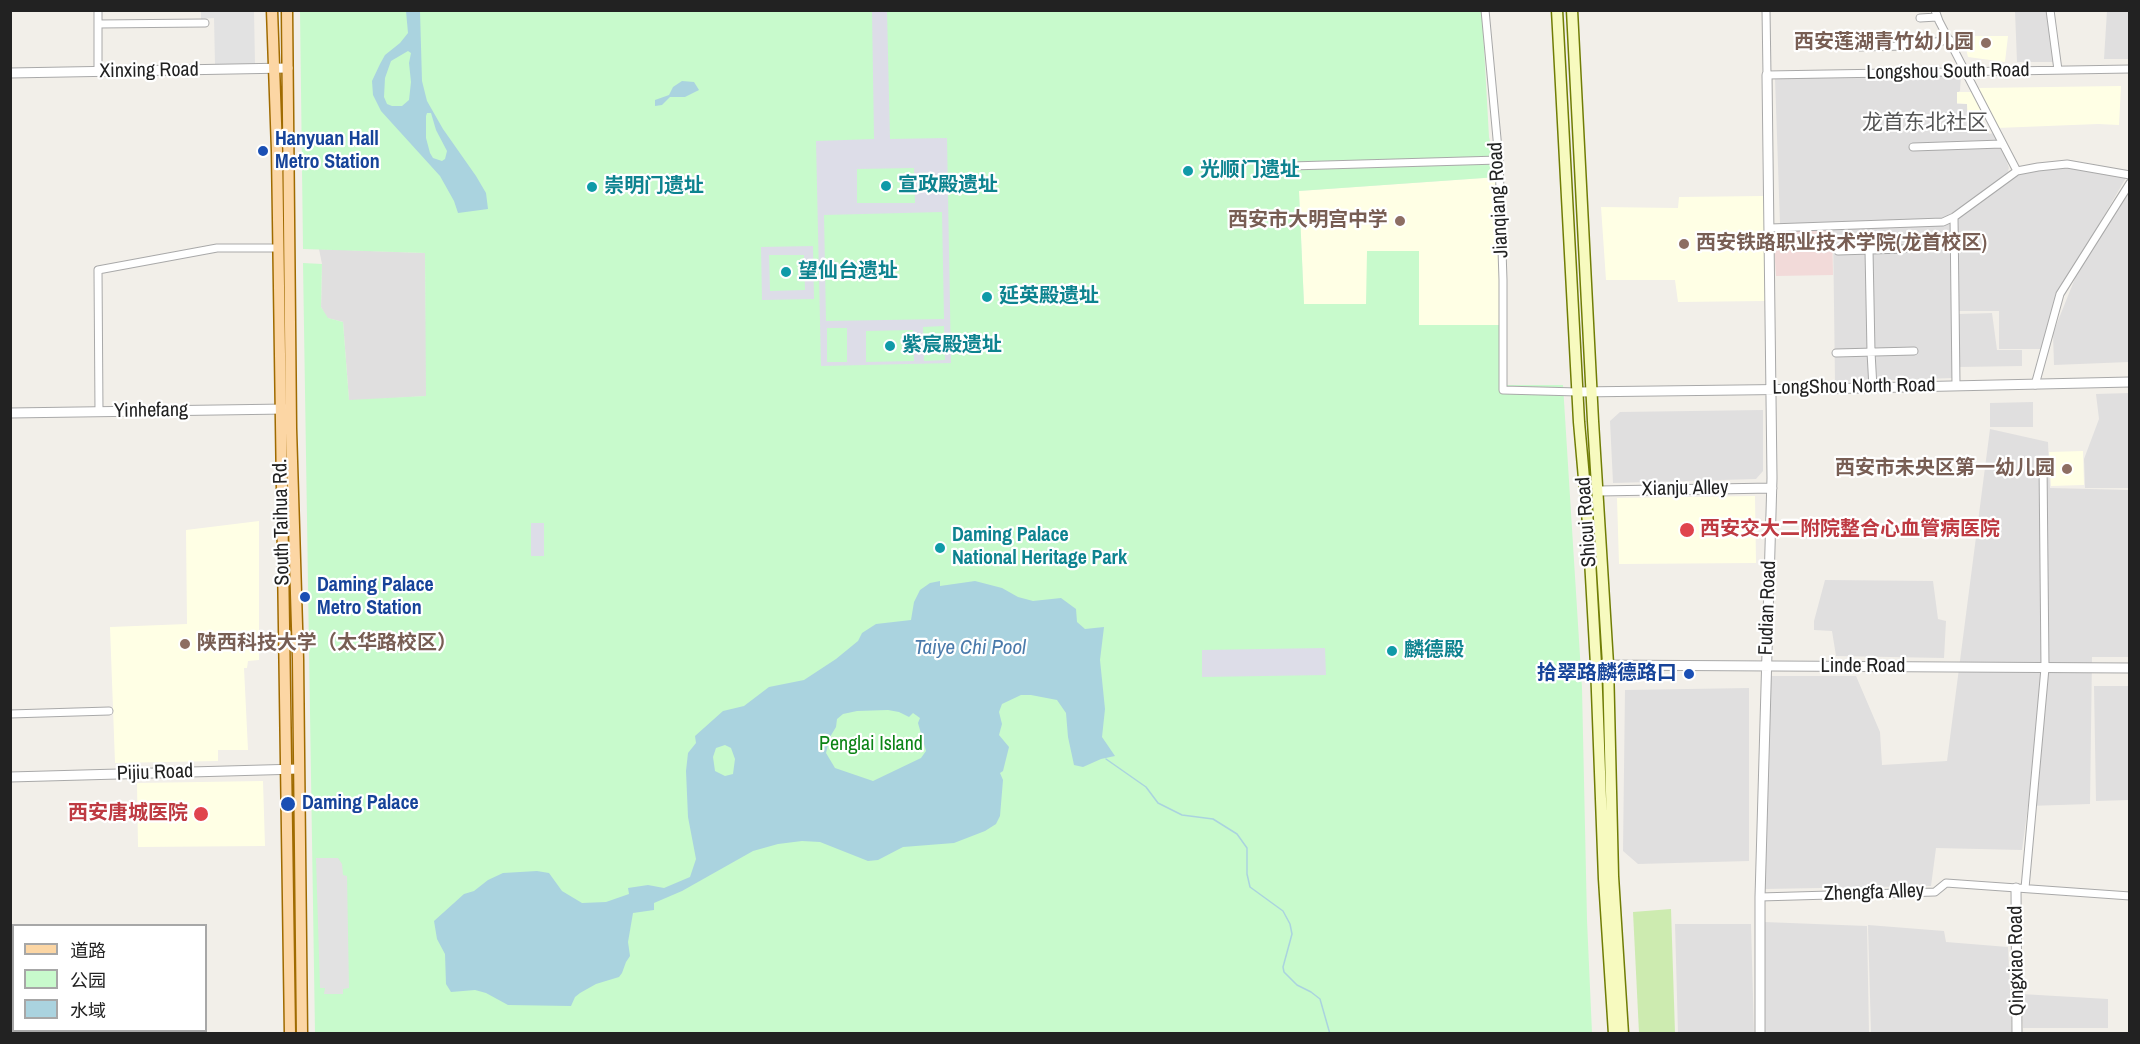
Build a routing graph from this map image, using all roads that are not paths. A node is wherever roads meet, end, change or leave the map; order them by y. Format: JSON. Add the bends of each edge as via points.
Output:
{"nodes":[{"id":1,"x":98,"y":10,"type":"edge"},
{"id":2,"x":272,"y":10,"type":"edge"},
{"id":3,"x":287,"y":10,"type":"edge"},
{"id":4,"x":1485,"y":10,"type":"edge"},
{"id":5,"x":1557,"y":10,"type":"edge"},
{"id":6,"x":1572,"y":10,"type":"edge"},
{"id":7,"x":1766,"y":10,"type":"edge"},
{"id":8,"x":2050,"y":10,"type":"edge"},
{"id":9,"x":1936,"y":14,"type":"edge"},
{"id":10,"x":1920,"y":18,"type":"dead end"},
{"id":11,"x":205,"y":23,"type":"dead end"},
{"id":12,"x":98,"y":24,"type":"junction"},
{"id":13,"x":1950,"y":40,"type":"junction"},
{"id":14,"x":1857,"y":47,"type":"dead end"},
{"id":15,"x":273,"y":68,"type":"junction"},
{"id":16,"x":288,"y":68,"type":"junction"},
{"id":17,"x":2130,"y":69,"type":"edge"},
{"id":18,"x":2058,"y":70,"type":"junction"},
{"id":19,"x":98,"y":72,"type":"junction"},
{"id":20,"x":1966,"y":72,"type":"junction"},
{"id":21,"x":10,"y":73,"type":"edge"},
{"id":22,"x":1767,"y":75,"type":"junction"},
{"id":23,"x":2002,"y":144,"type":"junction"},
{"id":24,"x":1912,"y":147,"type":"dead end"},
{"id":25,"x":1499,"y":160,"type":"junction"},
{"id":26,"x":1291,"y":166,"type":"dead end"},
{"id":27,"x":2017,"y":171,"type":"junction"},
{"id":28,"x":2130,"y":175,"type":"edge"},
{"id":29,"x":2130,"y":183,"type":"edge"},
{"id":30,"x":1954,"y":217,"type":"junction"},
{"id":31,"x":1770,"y":228,"type":"junction"},
{"id":32,"x":278,"y":248,"type":"junction"},
{"id":33,"x":1904,"y":249,"type":"dead end"},
{"id":34,"x":1869,"y":250,"type":"junction"},
{"id":35,"x":1838,"y":251,"type":"dead end"},
{"id":36,"x":1914,"y":351,"type":"dead end"},
{"id":37,"x":1871,"y":352,"type":"junction"},
{"id":38,"x":1836,"y":353,"type":"dead end"},
{"id":39,"x":2130,"y":382,"type":"edge"},
{"id":40,"x":1956,"y":385,"type":"junction"},
{"id":41,"x":2035,"y":385,"type":"junction"},
{"id":42,"x":1873,"y":388,"type":"junction"},
{"id":43,"x":1772,"y":389,"type":"junction"},
{"id":44,"x":1592,"y":391,"type":"junction"},
{"id":45,"x":1578,"y":392,"type":"junction"},
{"id":46,"x":286,"y":409,"type":"junction"},
{"id":47,"x":99,"y":412,"type":"junction"},
{"id":48,"x":10,"y":413,"type":"edge"},
{"id":49,"x":2043,"y":464,"type":"dead end"},
{"id":50,"x":1772,"y":488,"type":"junction"},
{"id":51,"x":1599,"y":491,"type":"junction"},
{"id":52,"x":1608,"y":664,"type":"junction"},
{"id":53,"x":1596,"y":665,"type":"junction"},
{"id":54,"x":1766,"y":667,"type":"junction"},
{"id":55,"x":2045,"y":668,"type":"junction"},
{"id":56,"x":2130,"y":668,"type":"edge"},
{"id":57,"x":109,"y":711,"type":"dead end"},
{"id":58,"x":10,"y":714,"type":"edge"},
{"id":59,"x":286,"y":769,"type":"junction"},
{"id":60,"x":299,"y":769,"type":"junction"},
{"id":61,"x":10,"y":777,"type":"edge"},
{"id":62,"x":2021,"y":888,"type":"junction"},
{"id":63,"x":2130,"y":896,"type":"edge"},
{"id":64,"x":1760,"y":897,"type":"junction"},
{"id":65,"x":290,"y":1034,"type":"edge"},
{"id":66,"x":302,"y":1034,"type":"edge"},
{"id":67,"x":1614,"y":1034,"type":"edge"},
{"id":68,"x":1623,"y":1034,"type":"edge"},
{"id":69,"x":1760,"y":1034,"type":"edge"},
{"id":70,"x":2018,"y":1034,"type":"edge"}],
"edges":[{"from":1,"to":12,"type":"street"},
{"from":2,"to":15,"type":"main road","name":"South Taihua Rd."},
{"from":3,"to":16,"type":"main road","name":"South Taihua Rd."},
{"from":4,"to":25,"type":"street","name":"Jianqiang Road"},
{"from":5,"to":45,"type":"main road","name":"Shicui Road"},
{"from":6,"to":44,"type":"main road","name":"Shicui Road"},
{"from":7,"to":22,"type":"street"},
{"from":8,"to":18,"type":"street"},
{"from":9,"to":10,"type":"street"},
{"from":9,"to":13,"type":"street"},
{"from":11,"to":12,"type":"street"},
{"from":12,"to":19,"type":"street"},
{"from":13,"to":14,"type":"street"},
{"from":13,"to":20,"type":"street"},
{"from":15,"to":16,"type":"street","name":"Xinxing Road"},
{"from":15,"to":19,"type":"street","name":"Xinxing Road"},
{"from":15,"to":32,"type":"main road","name":"South Taihua Rd."},
{"from":16,"to":46,"type":"main road","name":"South Taihua Rd."},
{"from":17,"to":18,"type":"street","name":"Longshou South Road"},
{"from":18,"to":20,"type":"street","name":"Longshou South Road"},
{"from":19,"to":21,"type":"street","name":"Xinxing Road"},
{"from":20,"to":22,"type":"street","name":"Longshou South Road"},
{"from":20,"to":23,"type":"street"},
{"from":22,"to":31,"type":"street","name":"Fudian Road"},
{"from":23,"to":24,"type":"street"},
{"from":23,"to":27,"type":"street"},
{"from":25,"to":26,"type":"street"},
{"from":25,"to":45,"type":"street","name":"Jianqiang Road","via":[[1503,390]]},
{"from":27,"to":28,"type":"street","via":[[2067,164]]},
{"from":27,"to":30,"type":"street"},
{"from":29,"to":41,"type":"street","via":[[2060,294]]},
{"from":30,"to":31,"type":"street","via":[[1943,222]]},
{"from":30,"to":40,"type":"street"},
{"from":31,"to":43,"type":"street","name":"Fudian Road"},
{"from":32,"to":46,"type":"main road","name":"South Taihua Rd."},
{"from":32,"to":47,"type":"street","via":[[218,248],[98,270]]},
{"from":33,"to":34,"type":"street"},
{"from":34,"to":35,"type":"street"},
{"from":34,"to":37,"type":"street"},
{"from":36,"to":37,"type":"street"},
{"from":37,"to":38,"type":"street"},
{"from":37,"to":42,"type":"street"},
{"from":39,"to":41,"type":"street","name":"LongShou North Road"},
{"from":40,"to":41,"type":"street","name":"LongShou North Road"},
{"from":40,"to":42,"type":"street","name":"LongShou North Road"},
{"from":42,"to":43,"type":"street","name":"LongShou North Road"},
{"from":43,"to":44,"type":"street","name":"LongShou North Road"},
{"from":43,"to":50,"type":"street","name":"Fudian Road"},
{"from":44,"to":45,"type":"street","name":"LongShou North Road"},
{"from":44,"to":51,"type":"main road","name":"Shicui Road"},
{"from":45,"to":53,"type":"main road","name":"Shicui Road"},
{"from":46,"to":47,"type":"street","name":"Yinhefang"},
{"from":46,"to":59,"type":"main road","name":"South Taihua Rd."},
{"from":46,"to":60,"type":"main road","name":"South Taihua Rd."},
{"from":47,"to":48,"type":"street","name":"Yinhefang"},
{"from":49,"to":55,"type":"street"},
{"from":50,"to":51,"type":"street","name":"Xianju Alley"},
{"from":50,"to":54,"type":"street","name":"Fudian Road"},
{"from":51,"to":52,"type":"main road","name":"Shicui Road"},
{"from":52,"to":53,"type":"street","name":"Linde Road"},
{"from":52,"to":54,"type":"street","name":"Linde Road"},
{"from":52,"to":68,"type":"main road","name":"Shicui Road","via":[[1613,876]]},
{"from":53,"to":67,"type":"main road","name":"Shicui Road"},
{"from":54,"to":55,"type":"street","name":"Linde Road"},
{"from":54,"to":64,"type":"street","name":"Fudian Road"},
{"from":55,"to":56,"type":"street","name":"Linde Road"},
{"from":55,"to":62,"type":"street"},
{"from":57,"to":58,"type":"street"},
{"from":59,"to":60,"type":"street","name":"Pijiu Road"},
{"from":59,"to":61,"type":"street","name":"Pijiu Road"},
{"from":59,"to":65,"type":"main road","name":"South Taihua Rd."},
{"from":60,"to":66,"type":"main road","name":"South Taihua Rd."},
{"from":62,"to":63,"type":"street","name":"Zhengfa Alley"},
{"from":62,"to":64,"type":"street","name":"Zhengfa Alley","via":[[1946,883],[1935,892]]},
{"from":62,"to":70,"type":"street","name":"Qingxiao Road"},
{"from":64,"to":69,"type":"street","name":"Fudian Road"}]}
